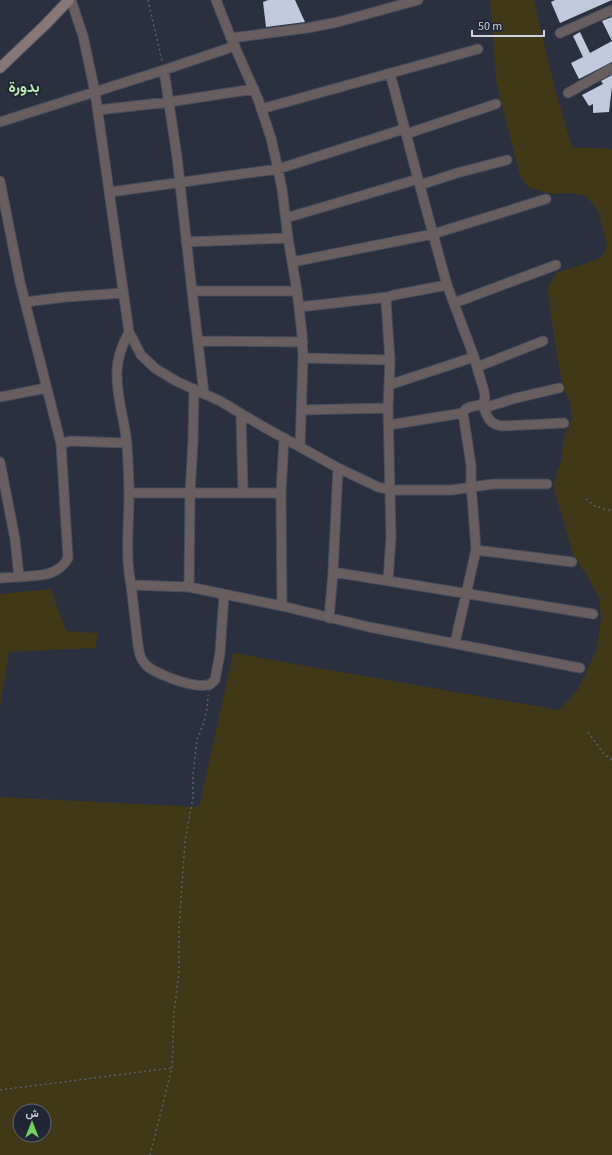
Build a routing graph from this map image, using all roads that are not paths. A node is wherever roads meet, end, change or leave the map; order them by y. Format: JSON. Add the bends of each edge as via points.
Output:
{"nodes":[{"id":1,"x":70,"y":0,"type":"edge"},
{"id":2,"x":216,"y":0,"type":"edge"},
{"id":3,"x":418,"y":0,"type":"edge"},
{"id":4,"x":612,"y":10,"type":"edge"},
{"id":5,"x":560,"y":33,"type":"dead end"},
{"id":6,"x":233,"y":42,"type":"junction"},
{"id":7,"x":478,"y":50,"type":"dead end"},
{"id":8,"x":0,"y":68,"type":"edge"},
{"id":9,"x":612,"y":68,"type":"edge"},
{"id":10,"x":164,"y":70,"type":"junction"},
{"id":11,"x":390,"y":73,"type":"junction"},
{"id":12,"x":254,"y":89,"type":"junction"},
{"id":13,"x":95,"y":92,"type":"junction"},
{"id":14,"x":568,"y":93,"type":"dead end"},
{"id":15,"x":169,"y":102,"type":"junction"},
{"id":16,"x":496,"y":104,"type":"dead end"},
{"id":17,"x":261,"y":109,"type":"junction"},
{"id":18,"x":98,"y":110,"type":"junction"},
{"id":19,"x":0,"y":122,"type":"edge"},
{"id":20,"x":405,"y":131,"type":"junction"},
{"id":21,"x":507,"y":160,"type":"dead end"},
{"id":22,"x":278,"y":169,"type":"junction"},
{"id":23,"x":0,"y":181,"type":"edge"},
{"id":24,"x":419,"y":182,"type":"junction"},
{"id":25,"x":180,"y":183,"type":"junction"},
{"id":26,"x":110,"y":192,"type":"junction"},
{"id":27,"x":546,"y":199,"type":"dead end"},
{"id":28,"x":286,"y":218,"type":"junction"},
{"id":29,"x":433,"y":234,"type":"junction"},
{"id":30,"x":288,"y":238,"type":"junction"},
{"id":31,"x":186,"y":242,"type":"junction"},
{"id":32,"x":292,"y":262,"type":"junction"},
{"id":33,"x":556,"y":265,"type":"dead end"},
{"id":34,"x":447,"y":285,"type":"junction"},
{"id":35,"x":192,"y":291,"type":"junction"},
{"id":36,"x":297,"y":291,"type":"junction"},
{"id":37,"x":124,"y":293,"type":"junction"},
{"id":38,"x":388,"y":297,"type":"junction"},
{"id":39,"x":25,"y":302,"type":"junction"},
{"id":40,"x":454,"y":303,"type":"junction"},
{"id":41,"x":299,"y":307,"type":"junction"},
{"id":42,"x":129,"y":332,"type":"junction"},
{"id":43,"x":198,"y":341,"type":"junction"},
{"id":44,"x":543,"y":341,"type":"dead end"},
{"id":45,"x":302,"y":342,"type":"junction"},
{"id":46,"x":474,"y":357,"type":"junction"},
{"id":47,"x":303,"y":358,"type":"junction"},
{"id":48,"x":390,"y":360,"type":"junction"},
{"id":49,"x":477,"y":367,"type":"junction"},
{"id":50,"x":389,"y":385,"type":"junction"},
{"id":51,"x":46,"y":388,"type":"junction"},
{"id":52,"x":559,"y":388,"type":"dead end"},
{"id":53,"x":194,"y":389,"type":"junction"},
{"id":54,"x":204,"y":394,"type":"junction"},
{"id":55,"x":0,"y":397,"type":"edge"},
{"id":56,"x":484,"y":406,"type":"junction"},
{"id":57,"x":388,"y":408,"type":"junction"},
{"id":58,"x":301,"y":410,"type":"junction"},
{"id":59,"x":463,"y":413,"type":"junction"},
{"id":60,"x":241,"y":415,"type":"junction"},
{"id":61,"x":564,"y":424,"type":"dead end"},
{"id":62,"x":389,"y":425,"type":"junction"},
{"id":63,"x":284,"y":438,"type":"junction"},
{"id":64,"x":127,"y":443,"type":"junction"},
{"id":65,"x":61,"y":444,"type":"junction"},
{"id":66,"x":300,"y":446,"type":"junction"},
{"id":67,"x":0,"y":462,"type":"edge"},
{"id":68,"x":338,"y":468,"type":"junction"},
{"id":69,"x":547,"y":484,"type":"dead end"},
{"id":70,"x":471,"y":488,"type":"junction"},
{"id":71,"x":391,"y":490,"type":"junction"},
{"id":72,"x":129,"y":493,"type":"junction"},
{"id":73,"x":190,"y":493,"type":"junction"},
{"id":74,"x":244,"y":493,"type":"junction"},
{"id":75,"x":281,"y":494,"type":"junction"},
{"id":76,"x":476,"y":550,"type":"junction"},
{"id":77,"x":572,"y":562,"type":"dead end"},
{"id":78,"x":333,"y":572,"type":"junction"},
{"id":79,"x":19,"y":577,"type":"junction"},
{"id":80,"x":0,"y":578,"type":"edge"},
{"id":81,"x":388,"y":581,"type":"junction"},
{"id":82,"x":131,"y":585,"type":"junction"},
{"id":83,"x":188,"y":588,"type":"junction"},
{"id":84,"x":466,"y":594,"type":"junction"},
{"id":85,"x":224,"y":595,"type":"junction"},
{"id":86,"x":282,"y":606,"type":"junction"},
{"id":87,"x":593,"y":614,"type":"dead end"},
{"id":88,"x":329,"y":618,"type":"junction"},
{"id":89,"x":455,"y":643,"type":"junction"},
{"id":90,"x":580,"y":668,"type":"dead end"}],
"edges":[{"from":1,"to":8,"type":"street"},
{"from":1,"to":13,"type":"street","via":[[83,36]]},
{"from":2,"to":6,"type":"street"},
{"from":3,"to":6,"type":"street","via":[[338,22]]},
{"from":4,"to":5,"type":"street"},
{"from":6,"to":10,"type":"street"},
{"from":6,"to":12,"type":"street"},
{"from":7,"to":11,"type":"street"},
{"from":9,"to":14,"type":"street"},
{"from":10,"to":13,"type":"street"},
{"from":10,"to":15,"type":"street"},
{"from":11,"to":17,"type":"street"},
{"from":11,"to":20,"type":"street"},
{"from":12,"to":15,"type":"street"},
{"from":12,"to":17,"type":"street"},
{"from":13,"to":18,"type":"street"},
{"from":13,"to":19,"type":"street"},
{"from":15,"to":18,"type":"street"},
{"from":15,"to":25,"type":"street"},
{"from":16,"to":20,"type":"street"},
{"from":17,"to":22,"type":"street"},
{"from":18,"to":26,"type":"street"},
{"from":20,"to":22,"type":"street"},
{"from":20,"to":24,"type":"street"},
{"from":21,"to":24,"type":"street"},
{"from":22,"to":25,"type":"street"},
{"from":22,"to":28,"type":"street"},
{"from":23,"to":39,"type":"street"},
{"from":24,"to":28,"type":"street"},
{"from":24,"to":29,"type":"street"},
{"from":25,"to":26,"type":"street"},
{"from":25,"to":31,"type":"street"},
{"from":26,"to":37,"type":"street"},
{"from":27,"to":29,"type":"street"},
{"from":28,"to":30,"type":"street"},
{"from":29,"to":32,"type":"street"},
{"from":29,"to":34,"type":"street"},
{"from":30,"to":31,"type":"street"},
{"from":30,"to":32,"type":"street"},
{"from":31,"to":35,"type":"street"},
{"from":32,"to":36,"type":"street"},
{"from":33,"to":40,"type":"street"},
{"from":34,"to":38,"type":"street"},
{"from":34,"to":40,"type":"street"},
{"from":35,"to":36,"type":"street"},
{"from":35,"to":43,"type":"street"},
{"from":36,"to":41,"type":"street"},
{"from":37,"to":39,"type":"street","via":[[66,296]]},
{"from":37,"to":42,"type":"street"},
{"from":38,"to":41,"type":"street"},
{"from":38,"to":48,"type":"street","via":[[386,314]]},
{"from":39,"to":51,"type":"street"},
{"from":40,"to":46,"type":"street"},
{"from":41,"to":45,"type":"street"},
{"from":42,"to":53,"type":"street","via":[[141,355],[156,369],[176,382]]},
{"from":42,"to":64,"type":"street","via":[[122,345],[117,373]]},
{"from":43,"to":45,"type":"street"},
{"from":43,"to":54,"type":"street"},
{"from":44,"to":49,"type":"street"},
{"from":45,"to":47,"type":"street"},
{"from":46,"to":49,"type":"street"},
{"from":46,"to":50,"type":"street"},
{"from":47,"to":48,"type":"street"},
{"from":47,"to":58,"type":"street"},
{"from":48,"to":50,"type":"street"},
{"from":49,"to":56,"type":"street","via":[[484,390]]},
{"from":50,"to":57,"type":"street"},
{"from":51,"to":55,"type":"street"},
{"from":51,"to":65,"type":"street"},
{"from":52,"to":56,"type":"street"},
{"from":53,"to":54,"type":"street"},
{"from":53,"to":73,"type":"street"},
{"from":54,"to":60,"type":"street"},
{"from":56,"to":59,"type":"street","via":[[466,408]]},
{"from":56,"to":61,"type":"street","via":[[490,422],[496,425]]},
{"from":57,"to":58,"type":"street"},
{"from":57,"to":62,"type":"street"},
{"from":58,"to":66,"type":"street"},
{"from":59,"to":62,"type":"street"},
{"from":59,"to":70,"type":"street","via":[[471,465]]},
{"from":60,"to":63,"type":"street"},
{"from":60,"to":74,"type":"street"},
{"from":62,"to":71,"type":"street"},
{"from":63,"to":66,"type":"street"},
{"from":63,"to":75,"type":"street"},
{"from":64,"to":65,"type":"street","via":[[70,441]]},
{"from":64,"to":72,"type":"street"},
{"from":65,"to":79,"type":"street","via":[[68,558],[65,564],[51,573]]},
{"from":66,"to":68,"type":"street"},
{"from":67,"to":79,"type":"street","via":[[15,539]]},
{"from":68,"to":71,"type":"street","via":[[378,487]]},
{"from":68,"to":78,"type":"street"},
{"from":69,"to":70,"type":"street","via":[[493,484]]},
{"from":70,"to":71,"type":"street"},
{"from":70,"to":76,"type":"street"},
{"from":71,"to":81,"type":"street"},
{"from":72,"to":73,"type":"street"},
{"from":72,"to":82,"type":"street","via":[[128,556]]},
{"from":73,"to":74,"type":"street"},
{"from":73,"to":83,"type":"street"},
{"from":74,"to":75,"type":"street"},
{"from":75,"to":86,"type":"street"},
{"from":76,"to":77,"type":"street"},
{"from":76,"to":84,"type":"street"},
{"from":78,"to":81,"type":"street"},
{"from":78,"to":88,"type":"street"},
{"from":79,"to":80,"type":"street"},
{"from":81,"to":84,"type":"street"},
{"from":82,"to":83,"type":"street"},
{"from":82,"to":85,"type":"street","via":[[138,649],[142,660],[147,666],[174,679],[197,686],[209,685],[215,680],[220,653]]},
{"from":83,"to":85,"type":"street"},
{"from":84,"to":87,"type":"street"},
{"from":84,"to":89,"type":"street"},
{"from":85,"to":86,"type":"street"},
{"from":86,"to":88,"type":"street"},
{"from":88,"to":89,"type":"street"},
{"from":89,"to":90,"type":"street"}]}
